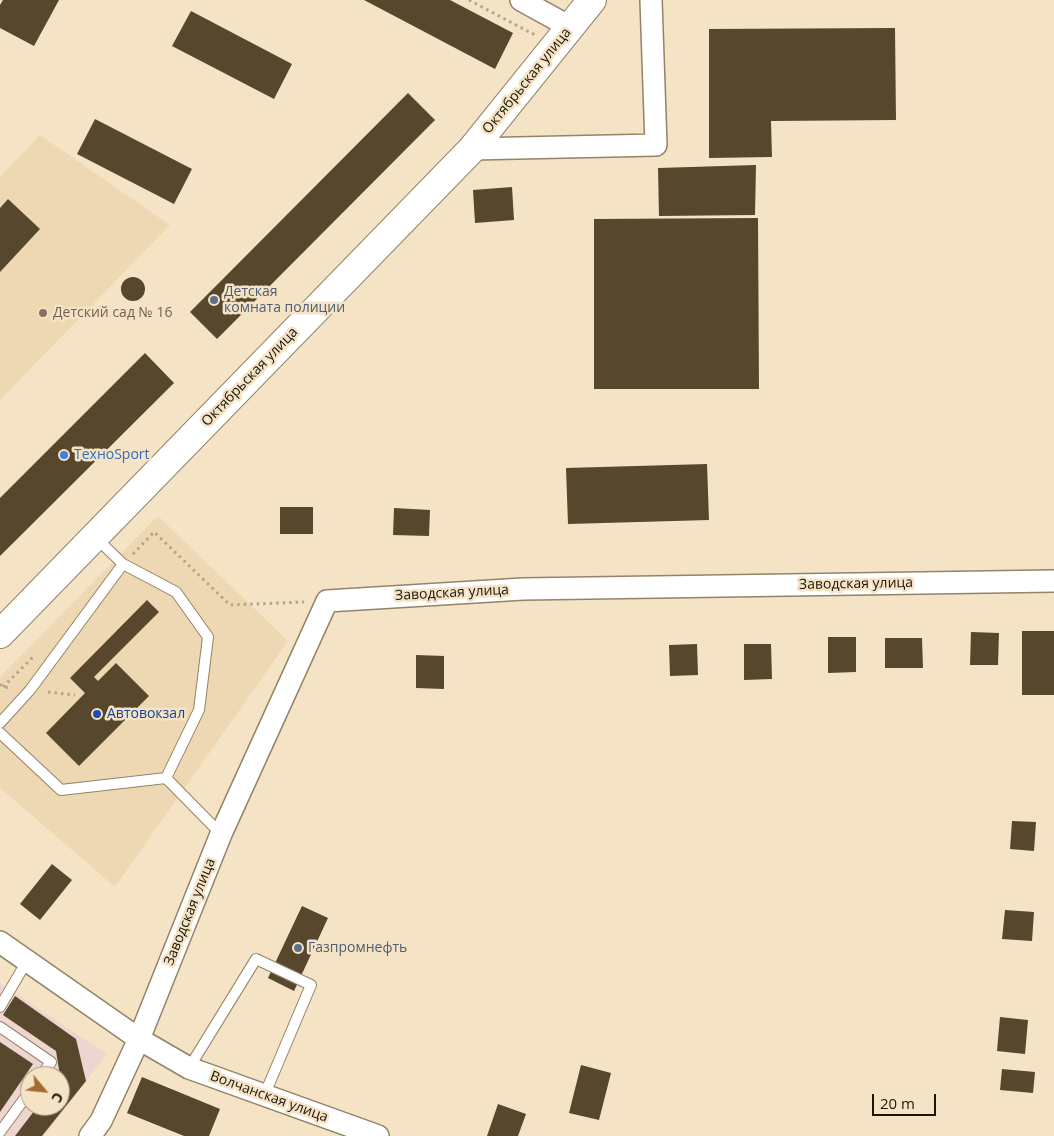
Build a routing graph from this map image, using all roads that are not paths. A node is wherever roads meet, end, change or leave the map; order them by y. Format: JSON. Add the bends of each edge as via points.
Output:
{"nodes":[{"id":1,"x":521,"y":0,"type":"edge"},
{"id":2,"x":592,"y":0,"type":"edge"},
{"id":3,"x":651,"y":0,"type":"edge"},
{"id":4,"x":570,"y":27,"type":"junction"},
{"id":5,"x":472,"y":149,"type":"junction"},
{"id":6,"x":94,"y":537,"type":"junction"},
{"id":7,"x":123,"y":564,"type":"junction"},
{"id":8,"x":1054,"y":581,"type":"edge"},
{"id":9,"x":0,"y":634,"type":"edge"},
{"id":10,"x":0,"y":723,"type":"edge"},
{"id":11,"x":0,"y":733,"type":"edge"},
{"id":12,"x":166,"y":778,"type":"junction"},
{"id":13,"x":221,"y":834,"type":"junction"},
{"id":14,"x":0,"y":942,"type":"edge"},
{"id":15,"x":27,"y":961,"type":"junction"},
{"id":16,"x":0,"y":1007,"type":"edge"},
{"id":17,"x":0,"y":1028,"type":"edge"},
{"id":18,"x":139,"y":1039,"type":"junction"},
{"id":19,"x":48,"y":1066,"type":"edge"},
{"id":20,"x":189,"y":1068,"type":"junction"},
{"id":21,"x":264,"y":1096,"type":"junction"},
{"id":22,"x":20,"y":1105,"type":"edge"},
{"id":23,"x":0,"y":1132,"type":"edge"},
{"id":24,"x":90,"y":1136,"type":"edge"},
{"id":25,"x":378,"y":1136,"type":"edge"}],
"edges":[{"from":1,"to":4,"type":"street"},
{"from":2,"to":4,"type":"main road","name":"Октябрьская улица"},
{"from":3,"to":5,"type":"street","via":[[656,145]]},
{"from":4,"to":5,"type":"main road","name":"Октябрьская улица"},
{"from":5,"to":6,"type":"main road","name":"Октябрьская улица"},
{"from":6,"to":7,"type":"lane"},
{"from":6,"to":9,"type":"main road","name":"Октябрьская улица"},
{"from":7,"to":10,"type":"lane","via":[[30,690]]},
{"from":7,"to":12,"type":"lane","via":[[176,592],[208,637],[199,710]]},
{"from":8,"to":13,"type":"street","name":"Заводская улица","via":[[523,589],[327,600]]},
{"from":11,"to":12,"type":"lane","via":[[61,790]]},
{"from":12,"to":13,"type":"lane"},
{"from":13,"to":18,"type":"street","name":"Заводская улица"},
{"from":14,"to":15,"type":"street","name":"Волчанская улица"},
{"from":15,"to":16,"type":"lane"},
{"from":15,"to":18,"type":"street","name":"Волчанская улица"},
{"from":17,"to":19,"type":"lane","via":[[51,1062]]},
{"from":18,"to":20,"type":"street","name":"Волчанская улица"},
{"from":18,"to":24,"type":"street","name":"Заводская улица","via":[[101,1121]]},
{"from":20,"to":21,"type":"street","name":"Волчанская улица"},
{"from":20,"to":21,"type":"lane","via":[[256,959],[311,985]]},
{"from":21,"to":25,"type":"street","name":"Волчанская улица"},
{"from":22,"to":23,"type":"lane"}]}
